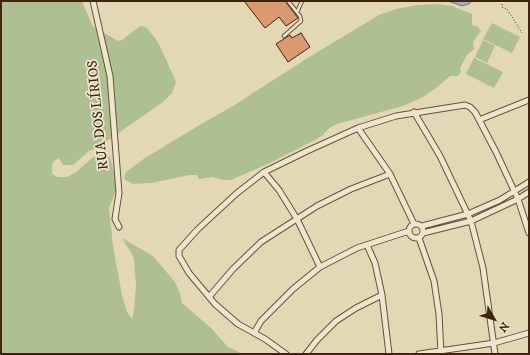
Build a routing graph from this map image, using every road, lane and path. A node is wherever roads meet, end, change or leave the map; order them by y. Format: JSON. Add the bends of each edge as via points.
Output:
{"nodes":[{"id":1,"x":93,"y":1,"type":"edge"},
{"id":2,"x":288,"y":1,"type":"edge"},
{"id":3,"x":301,"y":1,"type":"edge"},
{"id":4,"x":502,"y":1,"type":"edge"},
{"id":5,"x":297,"y":12,"type":"junction"},
{"id":6,"x":522,"y":32,"type":"dead end"},
{"id":7,"x":284,"y":36,"type":"dead end"},
{"id":8,"x":529,"y":100,"type":"edge"},
{"id":9,"x":414,"y":112,"type":"junction"},
{"id":10,"x":479,"y":120,"type":"junction"},
{"id":11,"x":358,"y":128,"type":"junction"},
{"id":12,"x":264,"y":172,"type":"junction"},
{"id":13,"x":390,"y":174,"type":"junction"},
{"id":14,"x":529,"y":182,"type":"edge"},
{"id":15,"x":514,"y":192,"type":"junction"},
{"id":16,"x":529,"y":192,"type":"edge"},
{"id":17,"x":518,"y":199,"type":"junction"},
{"id":18,"x":468,"y":214,"type":"junction"},
{"id":19,"x":297,"y":219,"type":"junction"},
{"id":20,"x":471,"y":222,"type":"junction"},
{"id":21,"x":414,"y":224,"type":"junction"},
{"id":22,"x":422,"y":226,"type":"junction"},
{"id":23,"x":119,"y":227,"type":"dead end"},
{"id":24,"x":409,"y":231,"type":"junction"},
{"id":25,"x":423,"y":233,"type":"junction"},
{"id":26,"x":529,"y":233,"type":"edge"},
{"id":27,"x":419,"y":238,"type":"junction"},
{"id":28,"x":367,"y":245,"type":"junction"},
{"id":29,"x":320,"y":268,"type":"junction"},
{"id":30,"x":382,"y":295,"type":"junction"},
{"id":31,"x":209,"y":297,"type":"junction"},
{"id":32,"x":254,"y":333,"type":"junction"},
{"id":33,"x":529,"y":333,"type":"edge"},
{"id":34,"x":494,"y":342,"type":"junction"},
{"id":35,"x":442,"y":352,"type":"edge"},
{"id":36,"x":286,"y":354,"type":"edge"},
{"id":37,"x":306,"y":354,"type":"edge"},
{"id":38,"x":389,"y":354,"type":"edge"},
{"id":39,"x":419,"y":354,"type":"edge"},
{"id":40,"x":495,"y":354,"type":"edge"}],
"edges":[{"from":1,"to":23,"type":"street","name":"RUA DOS LÍRIOS","via":[[110,76],[119,193],[115,218]]},
{"from":2,"to":5,"type":"lane"},
{"from":3,"to":5,"type":"lane"},
{"from":4,"to":6,"type":"path","via":[[502,7]]},
{"from":5,"to":7,"type":"lane","via":[[301,21]]},
{"from":8,"to":10,"type":"street"},
{"from":9,"to":10,"type":"street","via":[[465,105],[475,112]]},
{"from":9,"to":11,"type":"street"},
{"from":9,"to":18,"type":"street","via":[[440,156]]},
{"from":10,"to":15,"type":"street"},
{"from":11,"to":12,"type":"street"},
{"from":11,"to":13,"type":"street"},
{"from":12,"to":19,"type":"street"},
{"from":12,"to":31,"type":"street","via":[[218,209],[179,250],[179,256],[189,273]]},
{"from":13,"to":19,"type":"street","via":[[351,189]]},
{"from":13,"to":21,"type":"street"},
{"from":14,"to":15,"type":"street"},
{"from":15,"to":17,"type":"street"},
{"from":15,"to":18,"type":"street"},
{"from":16,"to":17,"type":"street"},
{"from":17,"to":20,"type":"street"},
{"from":17,"to":26,"type":"street"},
{"from":18,"to":20,"type":"street"},
{"from":18,"to":22,"type":"street"},
{"from":19,"to":29,"type":"street"},
{"from":19,"to":31,"type":"street","via":[[261,242]]},
{"from":20,"to":25,"type":"street"},
{"from":20,"to":34,"type":"street","via":[[483,268]]},
{"from":21,"to":22,"type":"street"},
{"from":21,"to":24,"type":"street"},
{"from":22,"to":25,"type":"street"},
{"from":24,"to":27,"type":"street","via":[[412,237]]},
{"from":24,"to":28,"type":"street"},
{"from":25,"to":27,"type":"street"},
{"from":27,"to":35,"type":"street","via":[[434,281]]},
{"from":28,"to":29,"type":"street"},
{"from":28,"to":30,"type":"street","via":[[375,263]]},
{"from":29,"to":32,"type":"street","via":[[293,289],[261,321]]},
{"from":30,"to":37,"type":"street","via":[[336,321]]},
{"from":30,"to":38,"type":"street"},
{"from":31,"to":32,"type":"street","via":[[233,320]]},
{"from":32,"to":36,"type":"street"},
{"from":33,"to":34,"type":"street"},
{"from":34,"to":35,"type":"street"},
{"from":34,"to":40,"type":"street"},
{"from":35,"to":39,"type":"street"}]}
